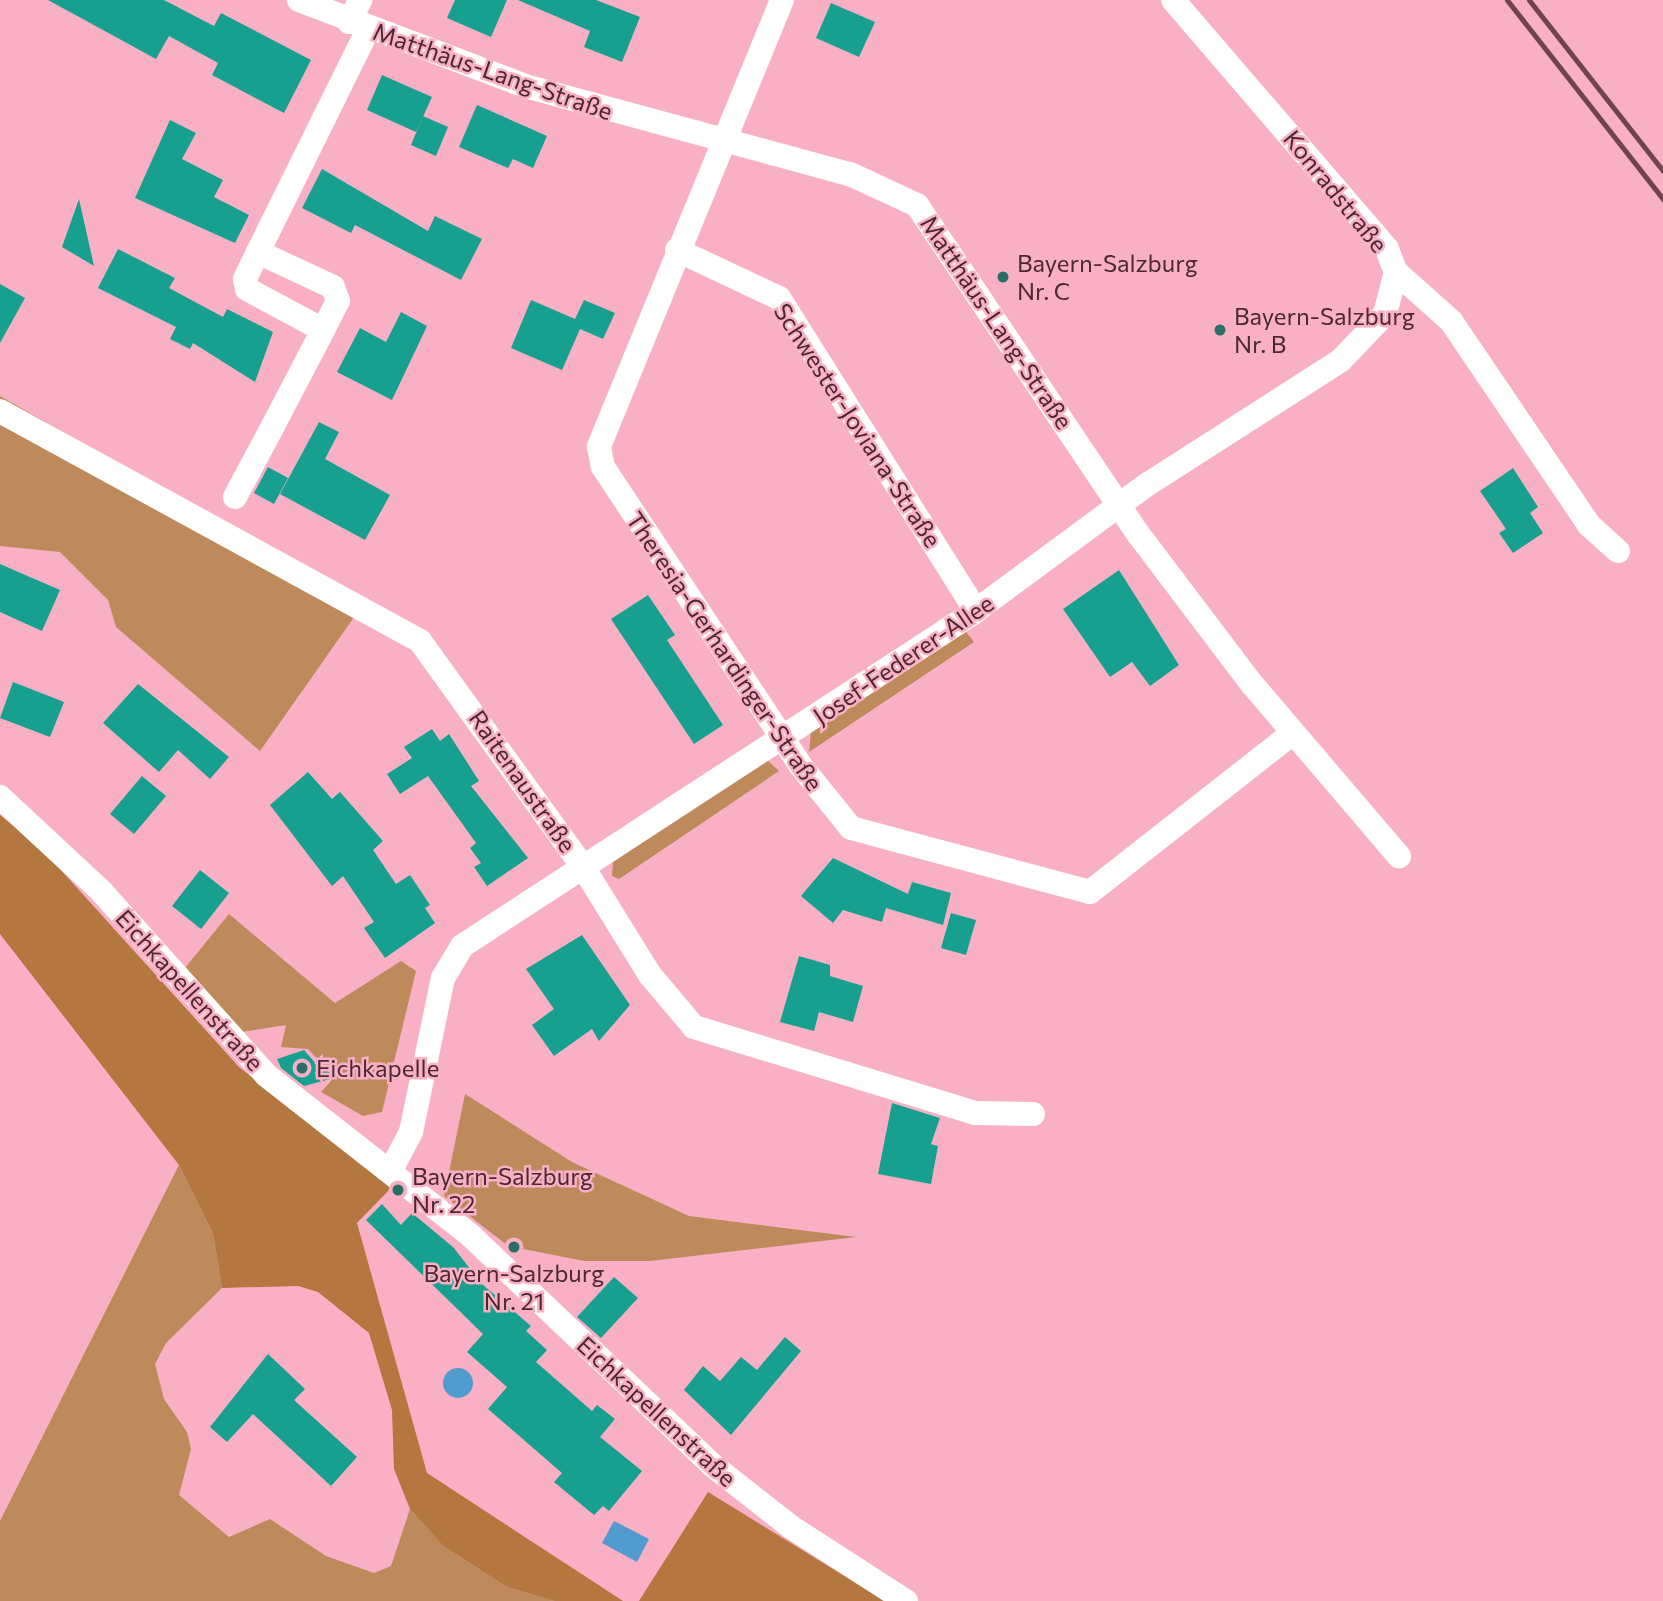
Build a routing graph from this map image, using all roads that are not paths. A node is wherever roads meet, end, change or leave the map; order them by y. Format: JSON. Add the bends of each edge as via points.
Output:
{"nodes":[{"id":1,"x":299,"y":0,"type":"edge"},
{"id":2,"x":782,"y":0,"type":"edge"},
{"id":3,"x":1173,"y":0,"type":"edge"},
{"id":4,"x":359,"y":17,"type":"edge"},
{"id":5,"x":721,"y":139,"type":"junction"},
{"id":6,"x":677,"y":250,"type":"junction"},
{"id":7,"x":258,"y":253,"type":"junction"},
{"id":8,"x":1396,"y":272,"type":"junction"},
{"id":9,"x":323,"y":330,"type":"junction"},
{"id":10,"x":0,"y":411,"type":"edge"},
{"id":11,"x":235,"y":497,"type":"dead end"},
{"id":12,"x":1120,"y":505,"type":"junction"},
{"id":13,"x":1618,"y":551,"type":"dead end"},
{"id":14,"x":976,"y":611,"type":"junction"},
{"id":15,"x":1293,"y":733,"type":"junction"},
{"id":16,"x":784,"y":739,"type":"junction"},
{"id":17,"x":0,"y":797,"type":"edge"},
{"id":18,"x":1399,"y":856,"type":"dead end"},
{"id":19,"x":583,"y":867,"type":"junction"},
{"id":20,"x":1033,"y":1114,"type":"dead end"},
{"id":21,"x":391,"y":1170,"type":"junction"},
{"id":22,"x":906,"y":1601,"type":"edge"}],
"edges":[{"from":1,"to":4,"type":"street","name":"Matthäus-Lang-Straße"},
{"from":2,"to":5,"type":"street","name":"Theresia-Gerhardinger-Straße"},
{"from":3,"to":8,"type":"street","name":"Konradstraße","via":[[1387,249]]},
{"from":4,"to":5,"type":"street","name":"Matthäus-Lang-Straße","via":[[525,86]]},
{"from":4,"to":7,"type":"street"},
{"from":5,"to":6,"type":"street","name":"Theresia-Gerhardinger-Straße"},
{"from":5,"to":12,"type":"street","name":"Matthäus-Lang-Straße","via":[[849,174],[917,205]]},
{"from":6,"to":14,"type":"street","name":"Schwester-Joviana-Straße","via":[[779,298]]},
{"from":6,"to":16,"type":"street","name":"Theresia-Gerhardinger-Straße","via":[[605,425],[603,467]]},
{"from":7,"to":9,"type":"street","via":[[245,279],[247,289]]},
{"from":7,"to":9,"type":"street","via":[[338,292]]},
{"from":8,"to":12,"type":"street","name":"Josef-Federer-Allee","via":[[1385,314],[1341,360]]},
{"from":8,"to":13,"type":"street","name":"Konradstraße","via":[[1451,321],[1589,525]]},
{"from":9,"to":11,"type":"street"},
{"from":10,"to":19,"type":"street","name":"Raitenaustraße","via":[[420,641]]},
{"from":12,"to":14,"type":"street","name":"Josef-Federer-Allee"},
{"from":12,"to":15,"type":"street","name":"Matthäus-Lang-Straße"},
{"from":14,"to":16,"type":"street","name":"Josef-Federer-Allee"},
{"from":15,"to":16,"type":"street","name":"Theresia-Gerhardinger-Straße","via":[[1090,892],[851,828]]},
{"from":15,"to":18,"type":"street","name":"Matthäus-Lang-Straße"},
{"from":16,"to":19,"type":"street","name":"Josef-Federer-Allee"},
{"from":17,"to":21,"type":"street","name":"Eichkapellenstraße","via":[[100,891],[266,1075]]},
{"from":19,"to":20,"type":"street","name":"Raitenaustraße","via":[[650,975],[694,1027],[975,1113]]},
{"from":19,"to":21,"type":"street","name":"Josef-Federer-Allee","via":[[462,946],[449,961],[411,1132]]},
{"from":21,"to":22,"type":"street","name":"Eichkapellenstraße","via":[[488,1252],[712,1465],[791,1527]]}]}
